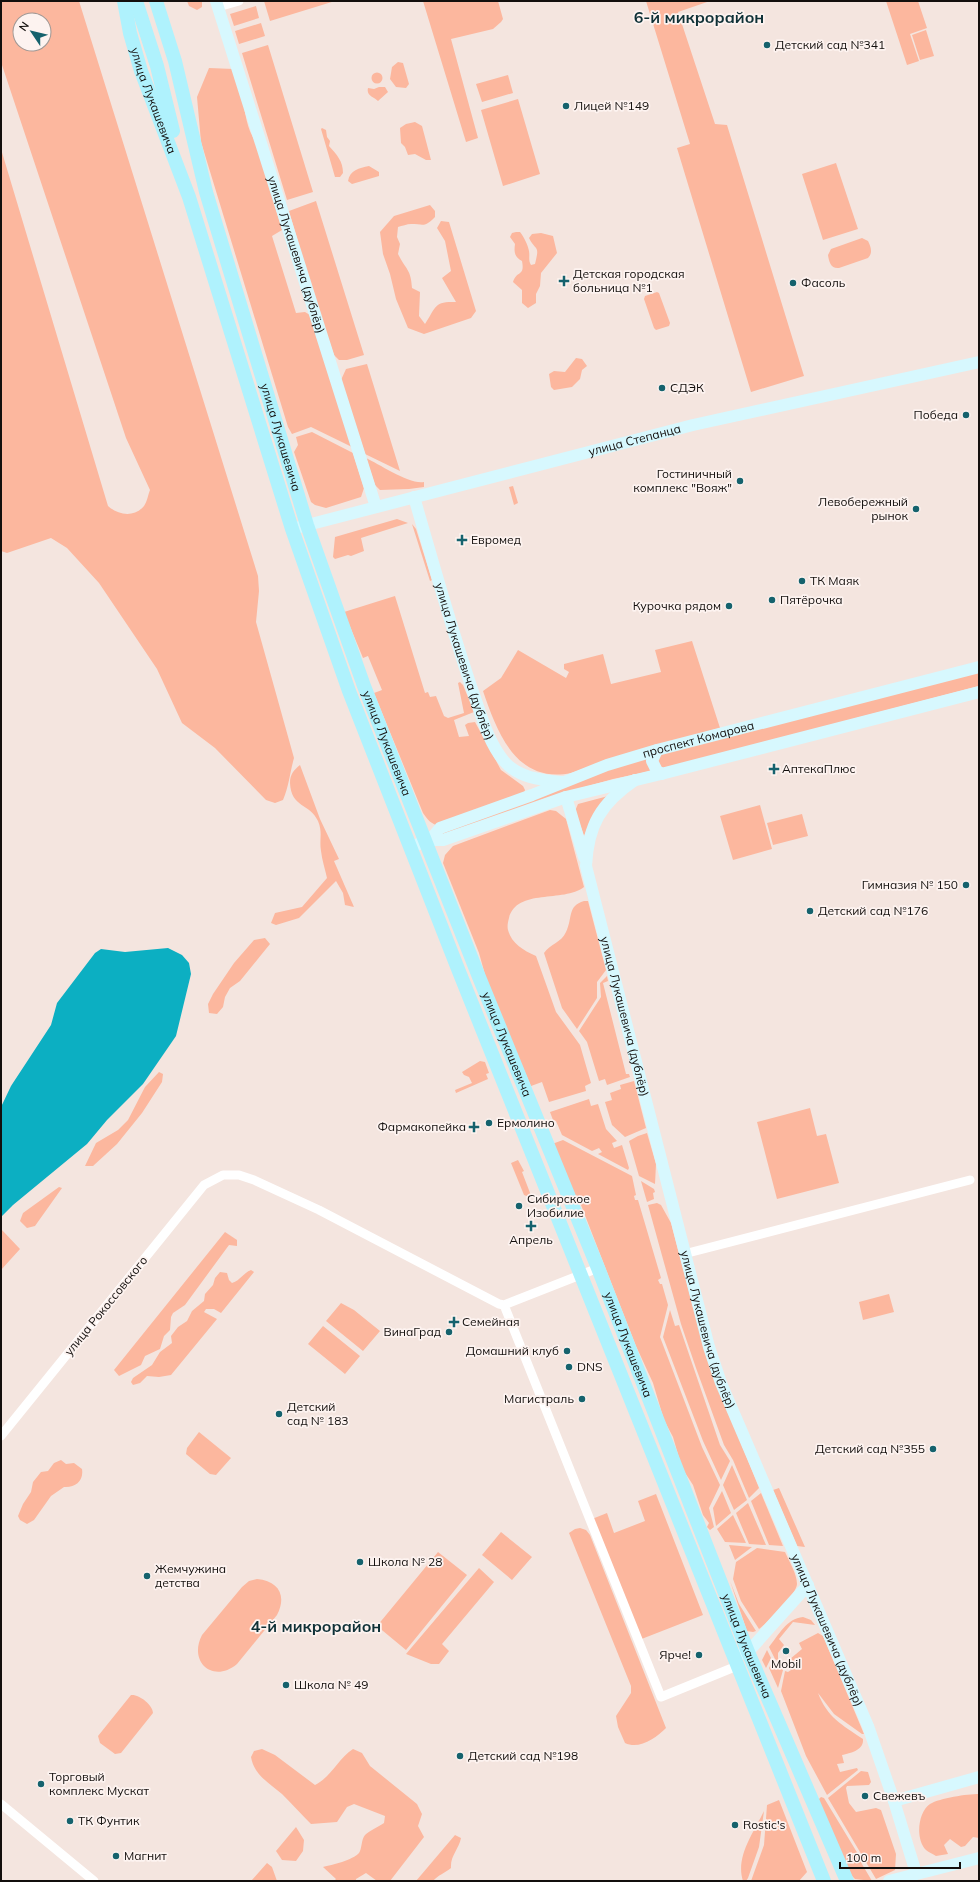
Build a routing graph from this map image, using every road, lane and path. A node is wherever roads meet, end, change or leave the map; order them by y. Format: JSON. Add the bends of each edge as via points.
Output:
{"nodes":[{"id":1,"x":124,"y":1,"type":"edge"},
{"id":2,"x":136,"y":1,"type":"edge"},
{"id":3,"x":143,"y":1,"type":"edge"},
{"id":4,"x":156,"y":1,"type":"edge"},
{"id":5,"x":239,"y":1,"type":"edge"},
{"id":6,"x":217,"y":4,"type":"edge"},
{"id":7,"x":206,"y":192,"type":"junction"},
{"id":8,"x":189,"y":197,"type":"junction"},
{"id":9,"x":979,"y":362,"type":"edge"},
{"id":10,"x":414,"y":497,"type":"junction"},
{"id":11,"x":376,"y":507,"type":"junction"},
{"id":12,"x":306,"y":525,"type":"junction"},
{"id":13,"x":292,"y":529,"type":"junction"},
{"id":14,"x":979,"y":667,"type":"edge"},
{"id":15,"x":979,"y":692,"type":"edge"},
{"id":16,"x":656,"y":750,"type":"junction"},
{"id":17,"x":662,"y":774,"type":"junction"},
{"id":18,"x":524,"y":775,"type":"junction"},
{"id":19,"x":635,"y":780,"type":"junction"},
{"id":20,"x":563,"y":782,"type":"junction"},
{"id":21,"x":532,"y":795,"type":"junction"},
{"id":22,"x":566,"y":797,"type":"junction"},
{"id":23,"x":427,"y":840,"type":"junction"},
{"id":24,"x":410,"y":847,"type":"junction"},
{"id":25,"x":586,"y":866,"type":"junction"},
{"id":26,"x":970,"y":1180,"type":"dead end"},
{"id":27,"x":684,"y":1254,"type":"junction"},
{"id":28,"x":598,"y":1268,"type":"junction"},
{"id":29,"x":581,"y":1274,"type":"junction"},
{"id":30,"x":504,"y":1305,"type":"junction"},
{"id":31,"x":1,"y":1436,"type":"edge"},
{"id":32,"x":808,"y":1585,"type":"junction"},
{"id":33,"x":748,"y":1652,"type":"junction"},
{"id":34,"x":736,"y":1662,"type":"junction"},
{"id":35,"x":979,"y":1778,"type":"edge"},
{"id":36,"x":894,"y":1801,"type":"junction"},
{"id":37,"x":1,"y":1804,"type":"edge"},
{"id":38,"x":979,"y":1858,"type":"edge"},
{"id":39,"x":916,"y":1873,"type":"junction"},
{"id":40,"x":94,"y":1881,"type":"edge"},
{"id":41,"x":824,"y":1881,"type":"edge"},
{"id":42,"x":847,"y":1881,"type":"edge"},
{"id":43,"x":889,"y":1881,"type":"edge"}],
"edges":[{"from":1,"to":8,"type":"main road","name":"улица Лукашевича","via":[[141,71]]},
{"from":2,"to":8,"type":"main road","name":"улица Лукашевича","via":[[157,66]]},
{"from":3,"to":7,"type":"main road","name":"улица Лукашевича","via":[[160,65]]},
{"from":4,"to":7,"type":"main road","name":"улица Лукашевича","via":[[177,68]]},
{"from":5,"to":6,"type":"street"},
{"from":6,"to":11,"type":"main road","name":"улица Лукашевича (дублёр)"},
{"from":7,"to":12,"type":"main road","name":"улица Лукашевича"},
{"from":8,"to":13,"type":"main road","name":"улица Лукашевича"},
{"from":9,"to":10,"type":"main road","name":"улица Степанца","via":[[693,425]]},
{"from":10,"to":11,"type":"main road","name":"улица Степанца"},
{"from":10,"to":18,"type":"main road","name":"улица Лукашевича (дублёр)","via":[[466,672],[484,723],[504,761]]},
{"from":11,"to":12,"type":"main road","name":"улица Степанца"},
{"from":12,"to":13,"type":"main road","name":"улица Степанца"},
{"from":12,"to":23,"type":"main road","name":"улица Лукашевича","via":[[364,686]]},
{"from":13,"to":24,"type":"main road","name":"улица Лукашевича","via":[[349,690]]},
{"from":14,"to":16,"type":"main road","name":"проспект Комарова"},
{"from":15,"to":17,"type":"main road","name":"проспект Комарова"},
{"from":16,"to":17,"type":"main road","via":[[652,761],[657,771]]},
{"from":16,"to":20,"type":"main road","name":"проспект Комарова"},
{"from":17,"to":19,"type":"main road","name":"проспект Комарова"},
{"from":18,"to":20,"type":"main road","name":"улица Лукашевича (дублёр)"},
{"from":18,"to":21,"type":"main road","via":[[532,784]]},
{"from":19,"to":22,"type":"main road","name":"проспект Комарова"},
{"from":19,"to":25,"type":"main road","name":"улица Лукашевича (дублёр)","via":[[618,792],[593,825],[587,845]]},
{"from":20,"to":21,"type":"main road","name":"проспект Комарова"},
{"from":21,"to":23,"type":"main road","name":"проспект Комарова","via":[[440,828]]},
{"from":22,"to":23,"type":"main road","name":"проспект Комарова","via":[[444,840]]},
{"from":22,"to":25,"type":"main road"},
{"from":23,"to":24,"type":"main road","name":"проспект Комарова"},
{"from":23,"to":28,"type":"main road","name":"улица Лукашевича"},
{"from":24,"to":29,"type":"main road","name":"улица Лукашевича"},
{"from":25,"to":27,"type":"main road","name":"улица Лукашевича (дублёр)"},
{"from":26,"to":27,"type":"street"},
{"from":27,"to":32,"type":"main road","name":"улица Лукашевича (дублёр)","via":[[709,1347],[722,1383]]},
{"from":28,"to":29,"type":"street"},
{"from":28,"to":33,"type":"main road","name":"улица Лукашевича"},
{"from":29,"to":30,"type":"street"},
{"from":29,"to":34,"type":"main road","name":"улица Лукашевича"},
{"from":30,"to":31,"type":"street","name":"улица Рокоссовского","via":[[491,1301],[319,1210],[254,1180],[239,1175],[223,1175],[204,1185]]},
{"from":30,"to":34,"type":"street","via":[[661,1697]]},
{"from":32,"to":33,"type":"main road"},
{"from":32,"to":36,"type":"main road","name":"улица Лукашевича (дублёр)","via":[[868,1726]]},
{"from":33,"to":34,"type":"main road"},
{"from":33,"to":42,"type":"main road","name":"улица Лукашевича"},
{"from":34,"to":41,"type":"main road","name":"улица Лукашевича"},
{"from":35,"to":36,"type":"main road"},
{"from":36,"to":39,"type":"main road","name":"улица Лукашевича (дублёр)"},
{"from":37,"to":40,"type":"street"},
{"from":38,"to":39,"type":"main road"},
{"from":39,"to":43,"type":"main road"}]}
